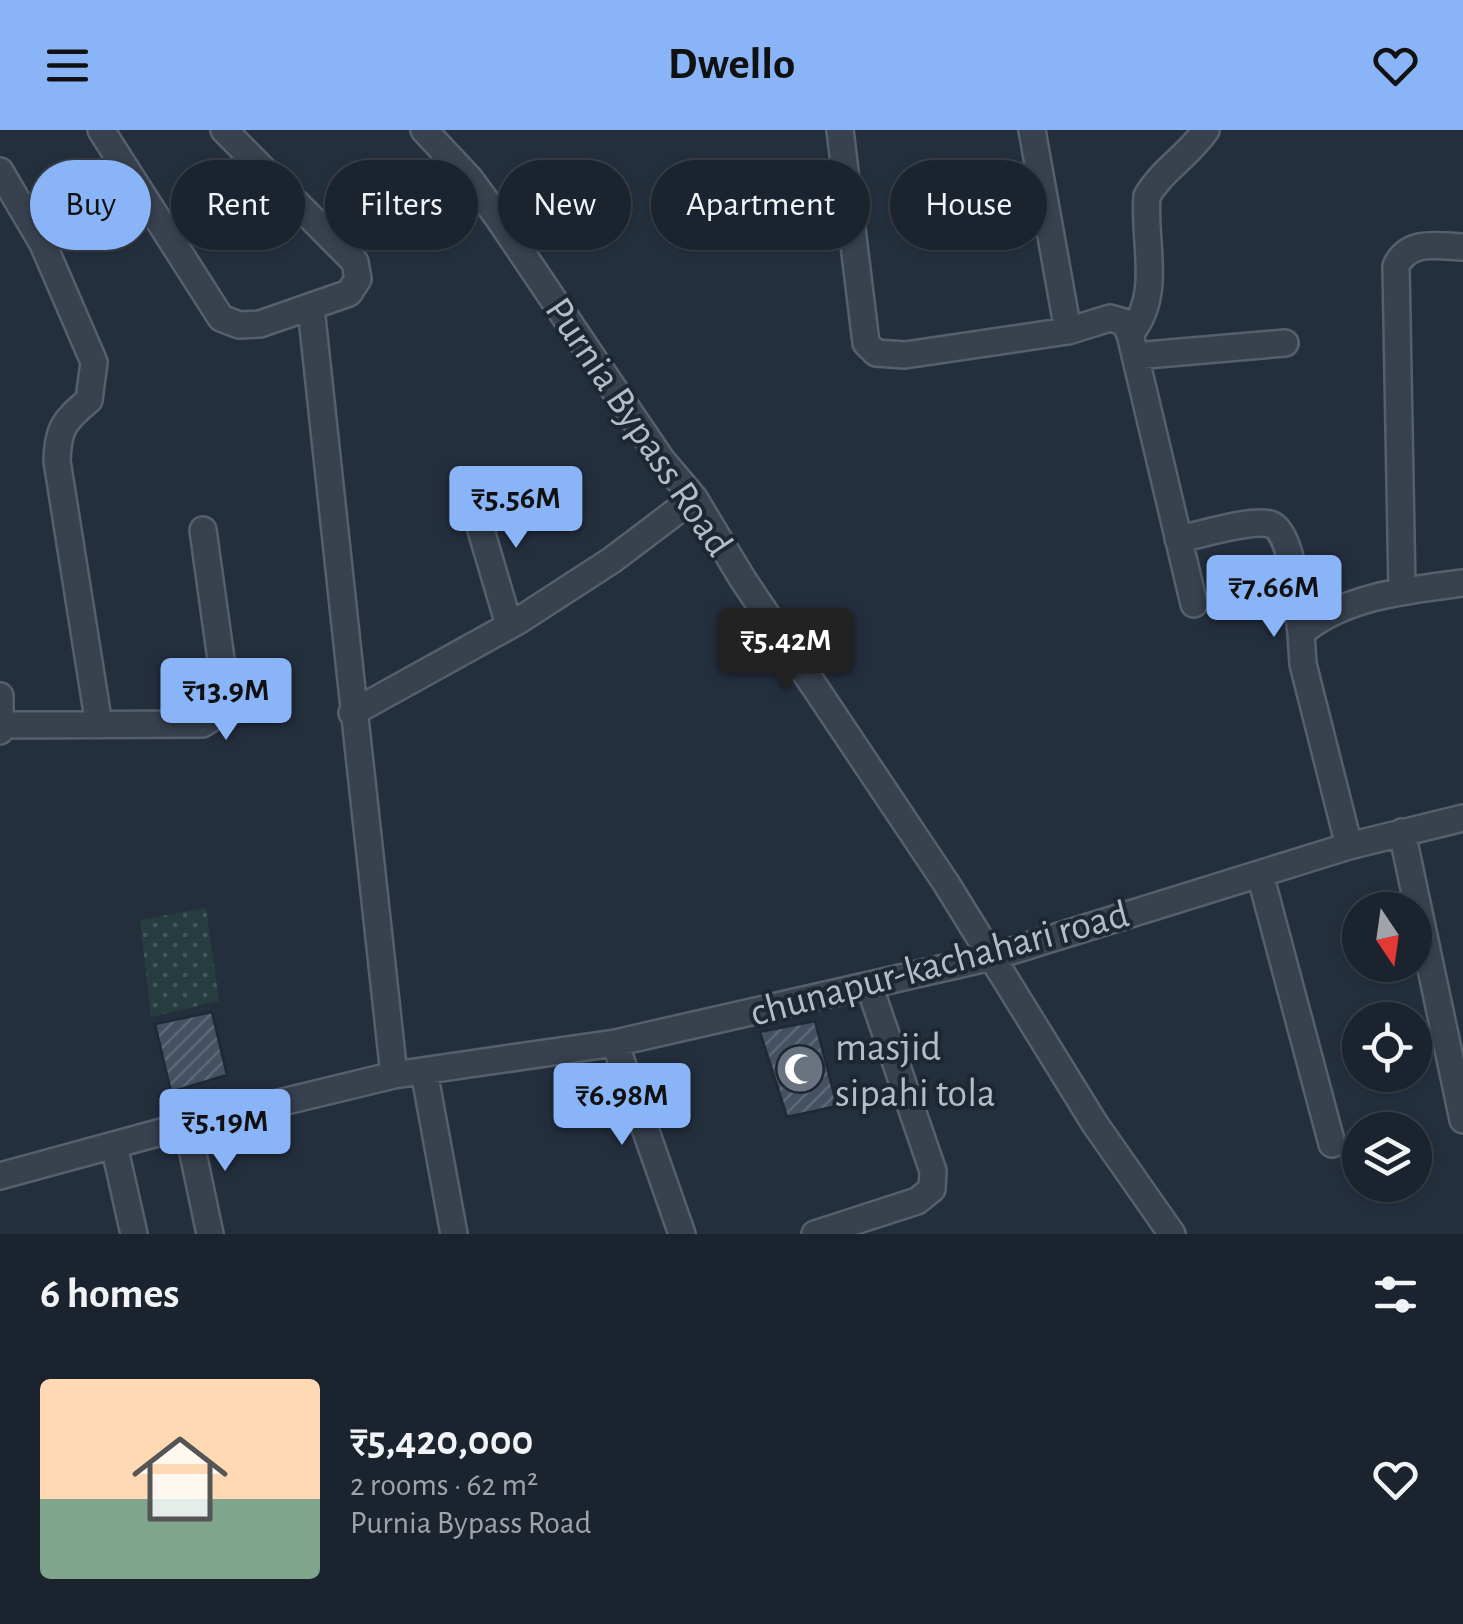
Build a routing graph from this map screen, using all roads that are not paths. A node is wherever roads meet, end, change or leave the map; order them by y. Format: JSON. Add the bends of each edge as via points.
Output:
{"nodes":[{"id":1,"x":101,"y":130,"type":"edge"},
{"id":2,"x":224,"y":130,"type":"edge"},
{"id":3,"x":424,"y":130,"type":"edge"},
{"id":4,"x":840,"y":130,"type":"edge"},
{"id":5,"x":1032,"y":130,"type":"edge"},
{"id":6,"x":1206,"y":130,"type":"edge"},
{"id":7,"x":0,"y":171,"type":"edge"},
{"id":8,"x":1463,"y":248,"type":"edge"},
{"id":9,"x":311,"y":308,"type":"junction"},
{"id":10,"x":1068,"y":331,"type":"junction"},
{"id":11,"x":1286,"y":343,"type":"dead end"},
{"id":12,"x":1133,"y":345,"type":"junction"},
{"id":13,"x":470,"y":493,"type":"dead end"},
{"id":14,"x":694,"y":498,"type":"junction"},
{"id":15,"x":203,"y":530,"type":"dead end"},
{"id":16,"x":1178,"y":539,"type":"junction"},
{"id":17,"x":1463,"y":583,"type":"edge"},
{"id":18,"x":1402,"y":590,"type":"junction"},
{"id":19,"x":1194,"y":604,"type":"dead end"},
{"id":20,"x":509,"y":625,"type":"junction"},
{"id":21,"x":1301,"y":633,"type":"junction"},
{"id":22,"x":0,"y":696,"type":"edge"},
{"id":23,"x":352,"y":713,"type":"junction"},
{"id":24,"x":100,"y":725,"type":"junction"},
{"id":25,"x":1,"y":728,"type":"edge"},
{"id":26,"x":1463,"y":818,"type":"edge"},
{"id":27,"x":1402,"y":832,"type":"junction"},
{"id":28,"x":1349,"y":846,"type":"junction"},
{"id":29,"x":1260,"y":874,"type":"junction"},
{"id":30,"x":992,"y":957,"type":"junction"},
{"id":31,"x":869,"y":984,"type":"junction"},
{"id":32,"x":614,"y":1043,"type":"junction"},
{"id":33,"x":424,"y":1071,"type":"junction"},
{"id":34,"x":394,"y":1075,"type":"junction"},
{"id":35,"x":1463,"y":1120,"type":"edge"},
{"id":36,"x":187,"y":1125,"type":"junction"},
{"id":37,"x":1332,"y":1144,"type":"dead end"},
{"id":38,"x":114,"y":1145,"type":"junction"},
{"id":39,"x":0,"y":1176,"type":"edge"},
{"id":40,"x":134,"y":1234,"type":"edge"},
{"id":41,"x":210,"y":1234,"type":"edge"},
{"id":42,"x":454,"y":1234,"type":"edge"},
{"id":43,"x":682,"y":1234,"type":"edge"},
{"id":44,"x":815,"y":1234,"type":"edge"},
{"id":45,"x":1172,"y":1234,"type":"edge"}],
"edges":[{"from":1,"to":9,"type":"street","via":[[221,318],[260,324]]},
{"from":2,"to":9,"type":"street","via":[[355,262],[358,279],[348,293]]},
{"from":3,"to":14,"type":"street","name":"Purnia Bypass Road","via":[[499,218]]},
{"from":4,"to":10,"type":"street","via":[[866,343],[876,353]]},
{"from":5,"to":10,"type":"street"},
{"from":6,"to":12,"type":"street","via":[[1147,196],[1149,298]]},
{"from":7,"to":24,"type":"street","via":[[43,244],[94,362],[89,400],[65,420],[57,462]]},
{"from":8,"to":18,"type":"street","via":[[1412,247],[1396,266]]},
{"from":9,"to":23,"type":"street"},
{"from":10,"to":12,"type":"street","via":[[1110,318],[1124,322]]},
{"from":11,"to":12,"type":"street"},
{"from":12,"to":16,"type":"street"},
{"from":13,"to":20,"type":"street"},
{"from":14,"to":20,"type":"street"},
{"from":14,"to":30,"type":"street","name":"Purnia Bypass Road"},
{"from":15,"to":24,"type":"street","via":[[224,682],[215,718],[202,724]]},
{"from":16,"to":19,"type":"street"},
{"from":16,"to":21,"type":"street","via":[[1271,524],[1288,546]]},
{"from":17,"to":18,"type":"street"},
{"from":18,"to":21,"type":"street","via":[[1323,614]]},
{"from":20,"to":23,"type":"street"},
{"from":21,"to":28,"type":"street"},
{"from":22,"to":25,"type":"street"},
{"from":23,"to":34,"type":"street"},
{"from":24,"to":25,"type":"street"},
{"from":26,"to":27,"type":"street","name":"chunapur-kachahari road"},
{"from":27,"to":28,"type":"street","name":"chunapur-kachahari road"},
{"from":27,"to":35,"type":"street"},
{"from":28,"to":29,"type":"street","name":"chunapur-kachahari road"},
{"from":29,"to":30,"type":"street","name":"chunapur-kachahari road"},
{"from":29,"to":37,"type":"street"},
{"from":30,"to":31,"type":"street","name":"chunapur-kachahari road"},
{"from":30,"to":45,"type":"street","name":"Purnia Bypass Road"},
{"from":31,"to":32,"type":"street","name":"chunapur-kachahari road"},
{"from":31,"to":44,"type":"street","via":[[933,1172],[932,1189],[917,1202]]},
{"from":32,"to":33,"type":"street","name":"chunapur-kachahari road"},
{"from":32,"to":43,"type":"street"},
{"from":33,"to":34,"type":"street","name":"chunapur-kachahari road"},
{"from":33,"to":42,"type":"street"},
{"from":34,"to":36,"type":"street","name":"chunapur-kachahari road"},
{"from":36,"to":38,"type":"street","name":"chunapur-kachahari road"},
{"from":36,"to":41,"type":"street"},
{"from":38,"to":39,"type":"street","name":"chunapur-kachahari road"},
{"from":38,"to":40,"type":"street"}]}
